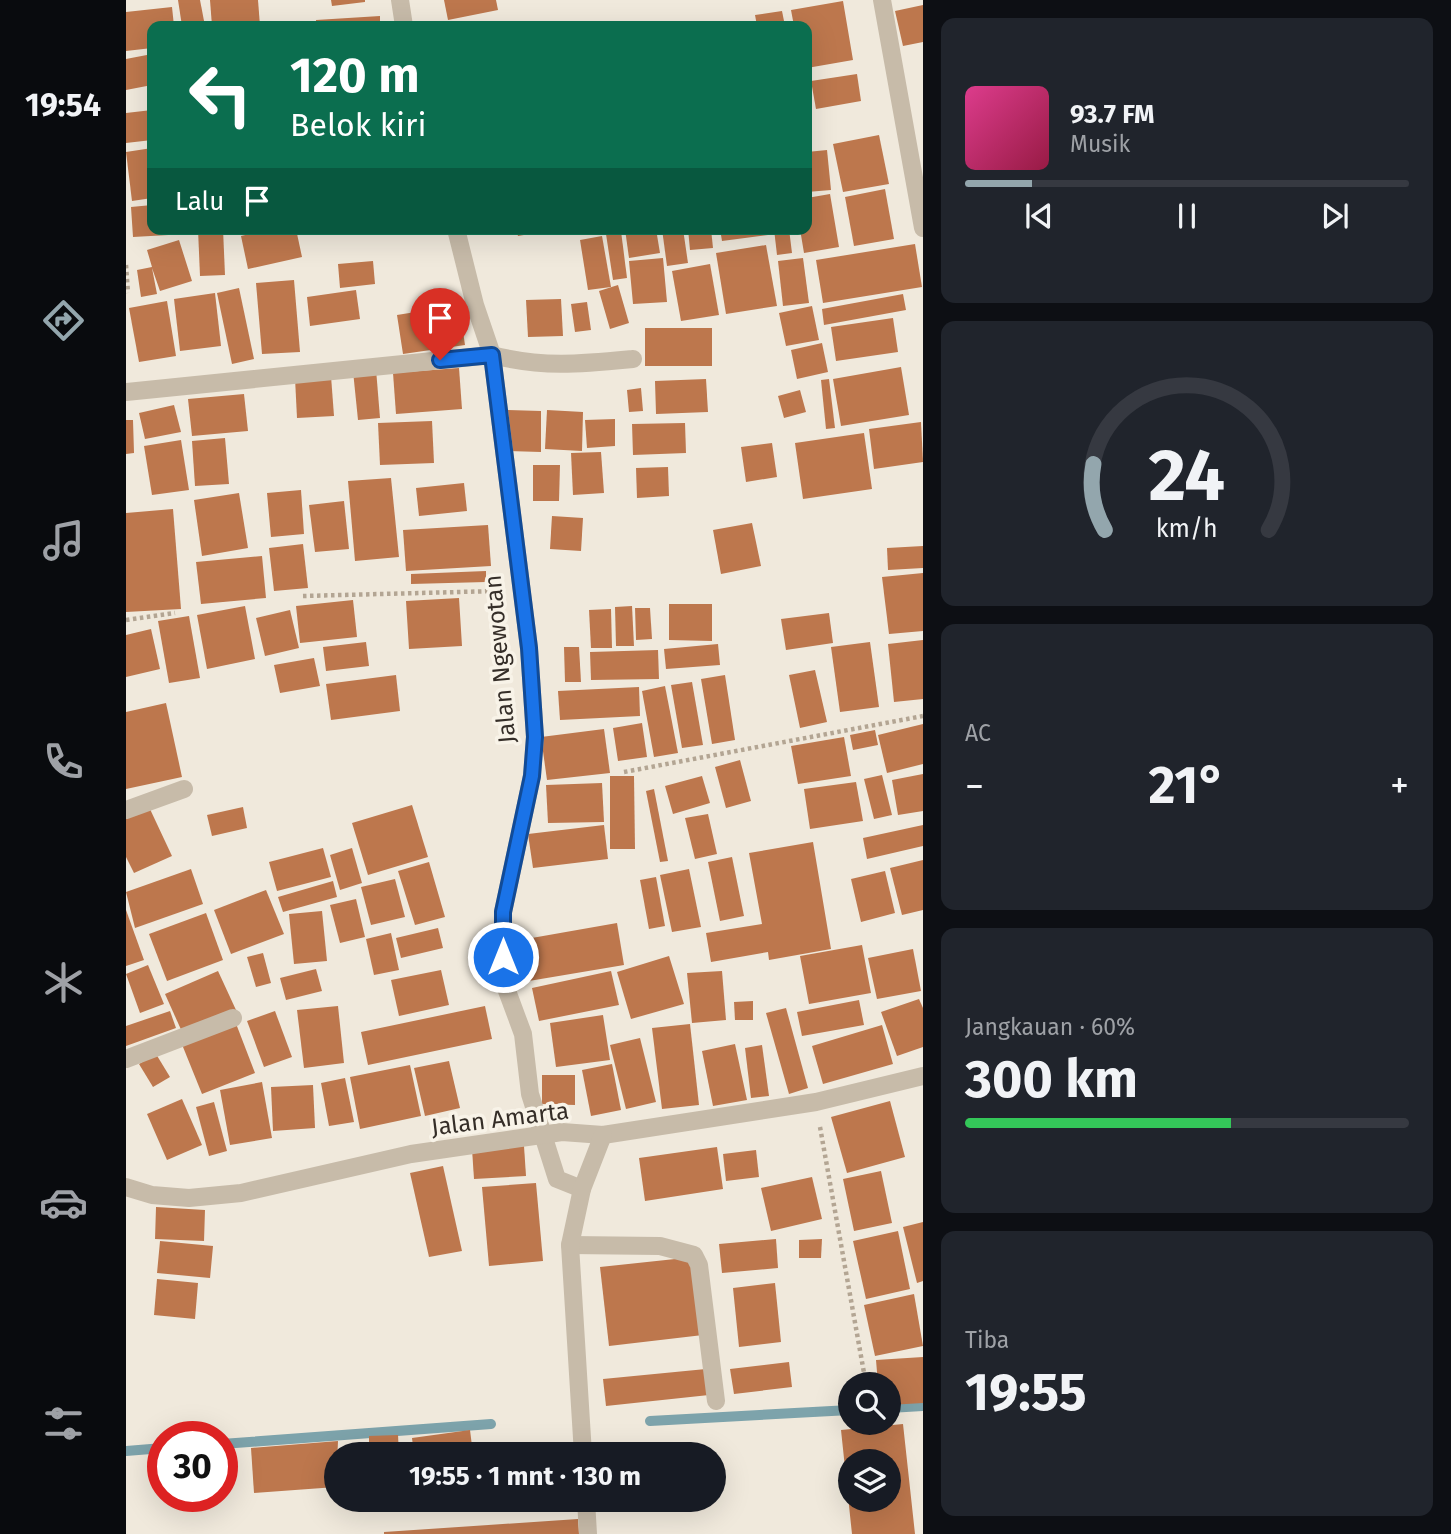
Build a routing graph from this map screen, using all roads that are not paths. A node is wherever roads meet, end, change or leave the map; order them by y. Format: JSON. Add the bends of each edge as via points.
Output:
{"nodes":[{"id":1,"x":400,"y":0,"type":"edge"},
{"id":2,"x":882,"y":0,"type":"edge"},
{"id":3,"x":403,"y":21,"type":"edge"},
{"id":4,"x":922,"y":228,"type":"edge"},
{"id":5,"x":457,"y":235,"type":"edge"},
{"id":6,"x":492,"y":355,"type":"junction"},
{"id":7,"x":633,"y":359,"type":"dead end"},
{"id":8,"x":126,"y":392,"type":"edge"},
{"id":9,"x":184,"y":789,"type":"dead end"},
{"id":10,"x":126,"y":810,"type":"edge"},
{"id":11,"x":233,"y":1018,"type":"dead end"},
{"id":12,"x":126,"y":1059,"type":"edge"},
{"id":13,"x":922,"y":1076,"type":"edge"},
{"id":14,"x":542,"y":1134,"type":"junction"},
{"id":15,"x":603,"y":1135,"type":"junction"},
{"id":16,"x":126,"y":1187,"type":"edge"},
{"id":17,"x":582,"y":1189,"type":"junction"},
{"id":18,"x":570,"y":1245,"type":"junction"},
{"id":19,"x":716,"y":1401,"type":"dead end"},
{"id":20,"x":582,"y":1442,"type":"edge"},
{"id":21,"x":587,"y":1512,"type":"edge"},
{"id":22,"x":588,"y":1534,"type":"edge"}],
"edges":[{"from":1,"to":3,"type":"street"},
{"from":2,"to":4,"type":"street"},
{"from":5,"to":6,"type":"street","name":"Jalan Ngewotan"},
{"from":6,"to":7,"type":"street","via":[[528,364],[566,366]]},
{"from":6,"to":8,"type":"street"},
{"from":6,"to":14,"type":"street","name":"Jalan Ngewotan","via":[[529,648],[535,737],[532,776],[503,912],[503,979],[523,1034],[530,1094]]},
{"from":9,"to":10,"type":"street"},
{"from":11,"to":12,"type":"street"},
{"from":13,"to":15,"type":"street","name":"Jalan Amarta","via":[[816,1102]]},
{"from":14,"to":15,"type":"street","name":"Jalan Amarta"},
{"from":14,"to":16,"type":"street","name":"Jalan Amarta","via":[[411,1154],[241,1193],[189,1198]]},
{"from":14,"to":17,"type":"street","name":"Jalan Ngewotan","via":[[557,1179]]},
{"from":15,"to":17,"type":"street"},
{"from":17,"to":18,"type":"street"},
{"from":18,"to":19,"type":"street","via":[[660,1246],[694,1255]]},
{"from":18,"to":20,"type":"street"},
{"from":21,"to":22,"type":"street"}]}
